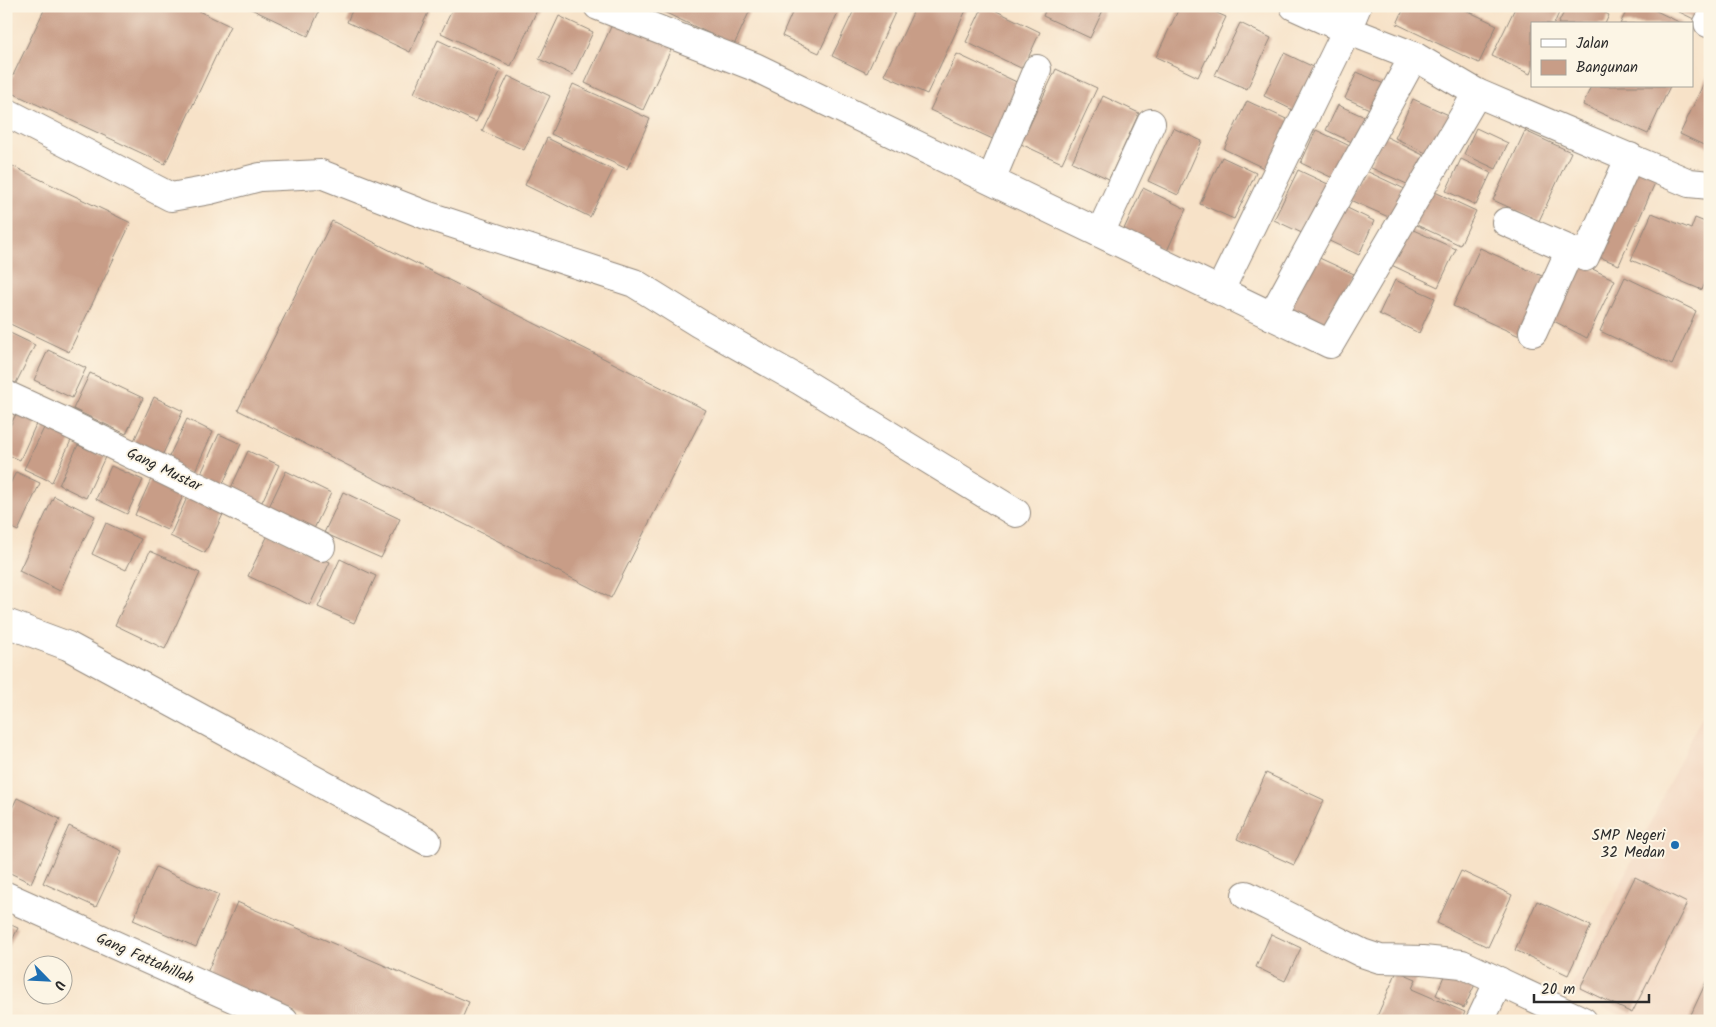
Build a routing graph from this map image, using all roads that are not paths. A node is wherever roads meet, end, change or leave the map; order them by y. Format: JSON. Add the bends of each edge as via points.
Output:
{"nodes":[{"id":1,"x":598,"y":6,"type":"edge"},
{"id":2,"x":1294,"y":6,"type":"edge"},
{"id":3,"x":1352,"y":18,"type":"edge"},
{"id":4,"x":1414,"y":56,"type":"junction"},
{"id":5,"x":1037,"y":69,"type":"dead end"},
{"id":6,"x":1477,"y":93,"type":"junction"},
{"id":7,"x":6,"y":112,"type":"edge"},
{"id":8,"x":1151,"y":123,"type":"dead end"},
{"id":9,"x":1630,"y":157,"type":"junction"},
{"id":10,"x":991,"y":180,"type":"junction"},
{"id":11,"x":1710,"y":185,"type":"edge"},
{"id":12,"x":1506,"y":222,"type":"dead end"},
{"id":13,"x":1100,"y":233,"type":"junction"},
{"id":14,"x":1570,"y":250,"type":"junction"},
{"id":15,"x":1220,"y":290,"type":"junction"},
{"id":16,"x":1272,"y":316,"type":"junction"},
{"id":17,"x":1532,"y":332,"type":"dead end"},
{"id":18,"x":6,"y":395,"type":"edge"},
{"id":19,"x":1016,"y":513,"type":"dead end"},
{"id":20,"x":321,"y":547,"type":"dead end"},
{"id":21,"x":6,"y":623,"type":"edge"},
{"id":22,"x":427,"y":841,"type":"dead end"},
{"id":23,"x":1246,"y":895,"type":"dead end"},
{"id":24,"x":6,"y":896,"type":"edge"},
{"id":25,"x":1499,"y":981,"type":"junction"},
{"id":26,"x":284,"y":1021,"type":"edge"},
{"id":27,"x":1480,"y":1021,"type":"edge"},
{"id":28,"x":1583,"y":1021,"type":"edge"}],
"edges":[{"from":1,"to":10,"type":"street","via":[[755,67]]},
{"from":2,"to":3,"type":"street"},
{"from":3,"to":4,"type":"street"},
{"from":3,"to":15,"type":"street"},
{"from":4,"to":6,"type":"street"},
{"from":4,"to":16,"type":"street"},
{"from":5,"to":10,"type":"street"},
{"from":6,"to":9,"type":"street"},
{"from":6,"to":16,"type":"street","via":[[1330,344]]},
{"from":7,"to":19,"type":"street","via":[[171,197],[260,176],[321,174],[426,215],[634,283],[801,380]]},
{"from":8,"to":13,"type":"street"},
{"from":9,"to":11,"type":"street","via":[[1689,182]]},
{"from":9,"to":14,"type":"street","via":[[1586,257]]},
{"from":10,"to":13,"type":"street"},
{"from":12,"to":14,"type":"street"},
{"from":13,"to":15,"type":"street"},
{"from":14,"to":17,"type":"street"},
{"from":15,"to":16,"type":"street"},
{"from":18,"to":20,"type":"street","name":"Gang Mustar"},
{"from":21,"to":22,"type":"street","via":[[68,646]]},
{"from":23,"to":25,"type":"street","via":[[1362,952],[1380,958],[1462,964]]},
{"from":24,"to":26,"type":"street","name":"Gang Fattahillah"},
{"from":25,"to":27,"type":"street"},
{"from":25,"to":28,"type":"street"}]}
